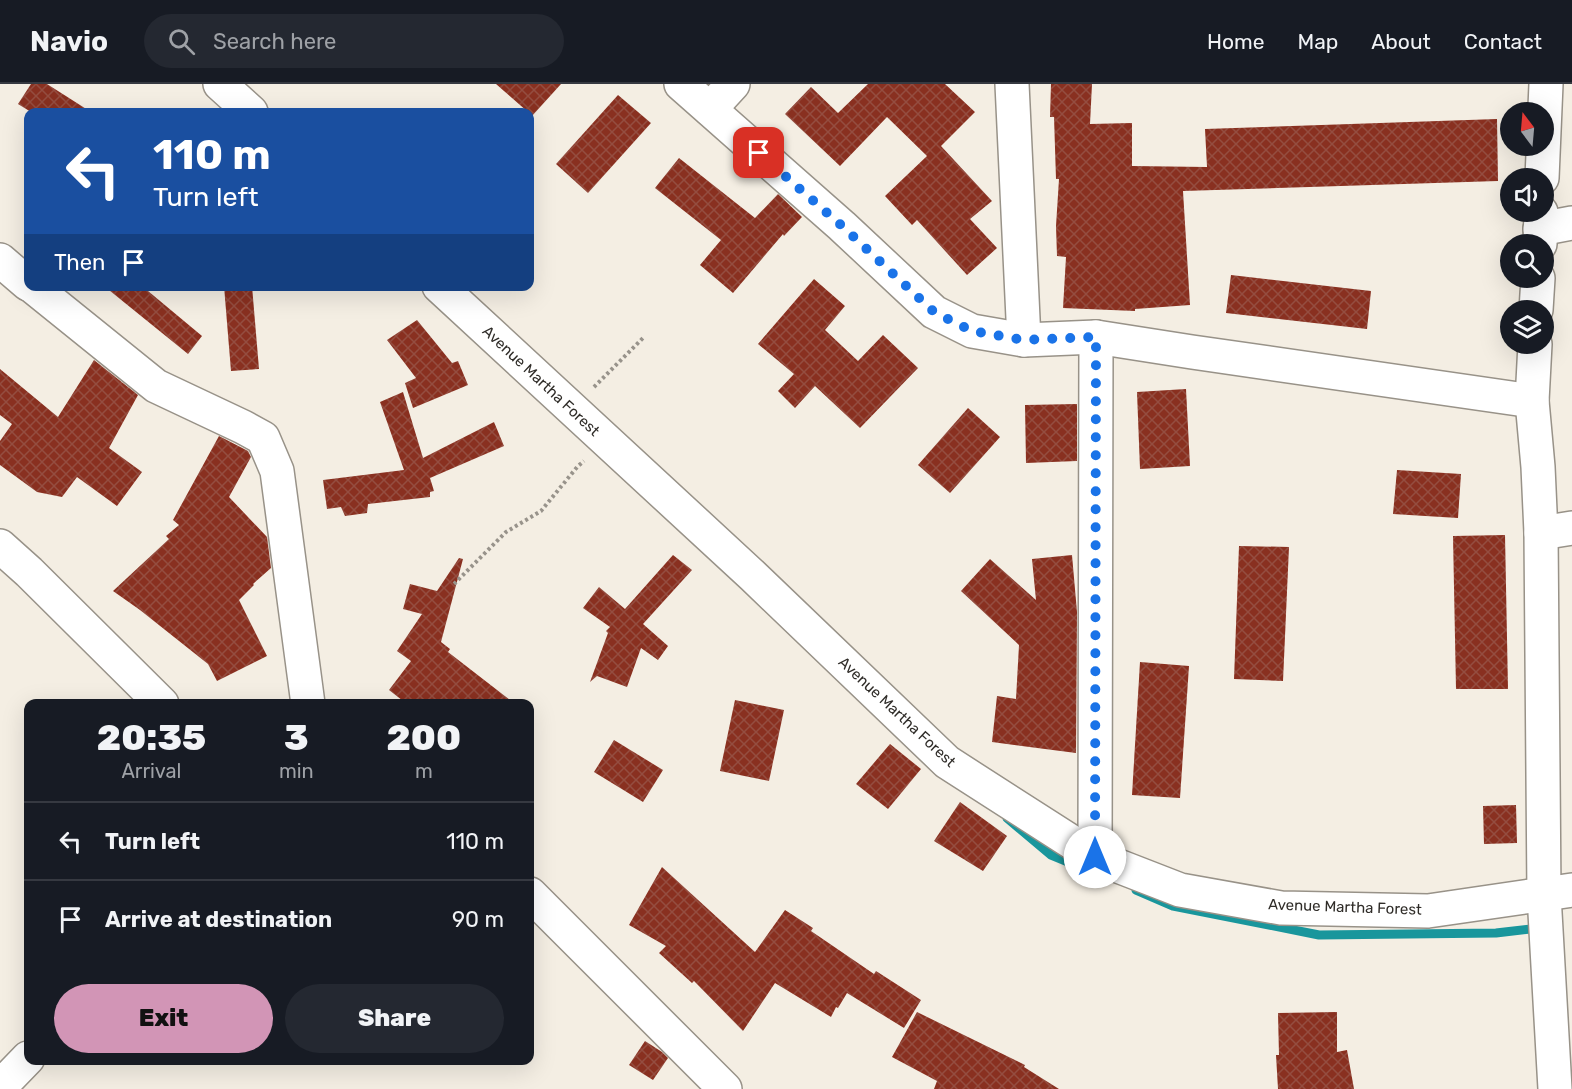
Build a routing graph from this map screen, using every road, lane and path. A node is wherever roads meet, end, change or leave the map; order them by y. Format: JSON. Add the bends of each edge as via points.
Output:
{"nodes":[{"id":1,"x":220,"y":84,"type":"edge"},
{"id":2,"x":681,"y":84,"type":"edge"},
{"id":3,"x":733,"y":84,"type":"edge"},
{"id":4,"x":1012,"y":84,"type":"edge"},
{"id":5,"x":1546,"y":84,"type":"edge"},
{"id":6,"x":246,"y":108,"type":"edge"},
{"id":7,"x":710,"y":109,"type":"junction"},
{"id":8,"x":1542,"y":168,"type":"edge"},
{"id":9,"x":1572,"y":223,"type":"edge"},
{"id":10,"x":1540,"y":228,"type":"edge"},
{"id":11,"x":0,"y":260,"type":"edge"},
{"id":12,"x":24,"y":280,"type":"edge"},
{"id":13,"x":37,"y":291,"type":"edge"},
{"id":14,"x":444,"y":291,"type":"edge"},
{"id":15,"x":644,"y":337,"type":"dead end"},
{"id":16,"x":1096,"y":337,"type":"junction"},
{"id":17,"x":1024,"y":340,"type":"junction"},
{"id":18,"x":1534,"y":354,"type":"edge"},
{"id":19,"x":1532,"y":400,"type":"junction"},
{"id":20,"x":573,"y":409,"type":"junction"},
{"id":21,"x":578,"y":466,"type":"dead end"},
{"id":22,"x":1557,"y":531,"type":"edge"},
{"id":23,"x":0,"y":546,"type":"edge"},
{"id":24,"x":454,"y":584,"type":"dead end"},
{"id":25,"x":157,"y":699,"type":"edge"},
{"id":26,"x":307,"y":699,"type":"edge"},
{"id":27,"x":1095,"y":857,"type":"junction"},
{"id":28,"x":1558,"y":892,"type":"edge"},
{"id":29,"x":534,"y":898,"type":"edge"},
{"id":30,"x":24,"y":1062,"type":"edge"},
{"id":31,"x":0,"y":1087,"type":"edge"},
{"id":32,"x":725,"y":1089,"type":"edge"},
{"id":33,"x":1555,"y":1089,"type":"edge"}],
"edges":[{"from":1,"to":6,"type":"street"},
{"from":2,"to":7,"type":"street"},
{"from":3,"to":7,"type":"street"},
{"from":4,"to":17,"type":"street"},
{"from":5,"to":8,"type":"street"},
{"from":7,"to":17,"type":"street","via":[[934,312],[972,331]]},
{"from":9,"to":10,"type":"street"},
{"from":11,"to":12,"type":"street"},
{"from":13,"to":26,"type":"street","via":[[156,386],[263,438],[277,471]]},
{"from":14,"to":20,"type":"street","name":"Avenue Martha Forest"},
{"from":15,"to":20,"type":"path"},
{"from":16,"to":17,"type":"street"},
{"from":16,"to":19,"type":"street"},
{"from":16,"to":27,"type":"street"},
{"from":18,"to":19,"type":"street"},
{"from":19,"to":22,"type":"street","via":[[1538,467]]},
{"from":20,"to":27,"type":"street","name":"Avenue Martha Forest","via":[[947,762]]},
{"from":21,"to":24,"type":"path","via":[[541,511],[506,532]]},
{"from":22,"to":28,"type":"street"},
{"from":23,"to":25,"type":"street"},
{"from":27,"to":28,"type":"street","name":"Avenue Martha Forest","via":[[1180,890],[1281,908],[1428,910]]},
{"from":28,"to":33,"type":"street"},
{"from":29,"to":32,"type":"street"},
{"from":30,"to":31,"type":"street"}]}
